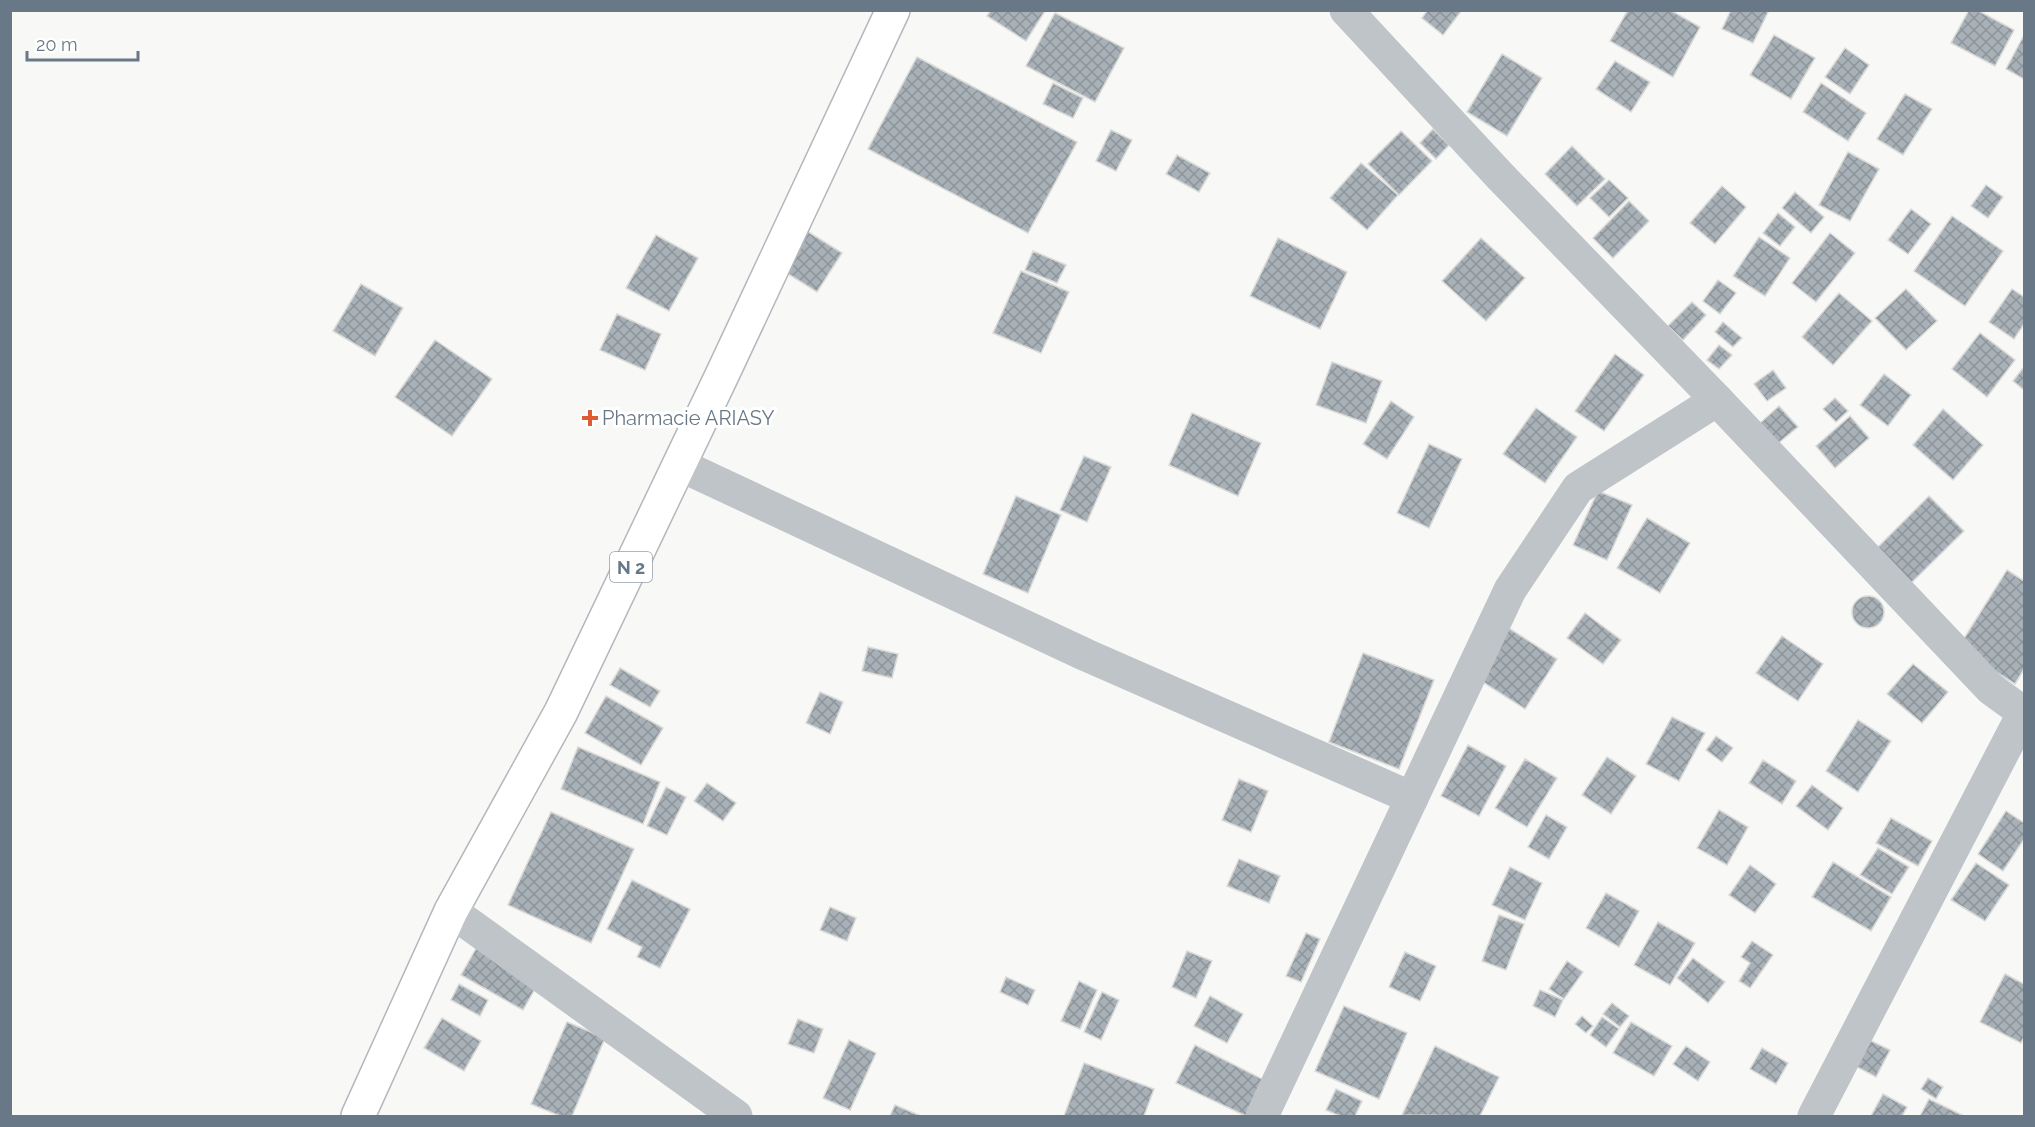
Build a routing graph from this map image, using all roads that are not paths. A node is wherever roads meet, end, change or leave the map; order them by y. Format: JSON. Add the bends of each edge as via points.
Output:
{"nodes":[{"id":1,"x":893,"y":10,"type":"edge"},
{"id":2,"x":1346,"y":10,"type":"edge"},
{"id":3,"x":1717,"y":400,"type":"junction"},
{"id":4,"x":680,"y":465,"type":"junction"},
{"id":5,"x":2024,"y":712,"type":"edge"},
{"id":6,"x":1412,"y":798,"type":"junction"},
{"id":7,"x":451,"y":911,"type":"junction"},
{"id":8,"x":358,"y":1116,"type":"edge"},
{"id":9,"x":736,"y":1116,"type":"edge"},
{"id":10,"x":1262,"y":1116,"type":"edge"},
{"id":11,"x":1814,"y":1116,"type":"edge"}],
"edges":[{"from":1,"to":4,"type":"main road","number":"N 2"},
{"from":2,"to":3,"type":"street"},
{"from":3,"to":5,"type":"street","via":[[1990,689]]},
{"from":3,"to":6,"type":"street","via":[[1578,488],[1510,590]]},
{"from":4,"to":6,"type":"street","via":[[1086,655]]},
{"from":4,"to":7,"type":"main road","number":"N 2","via":[[561,712]]},
{"from":5,"to":11,"type":"street"},
{"from":6,"to":10,"type":"street"},
{"from":7,"to":8,"type":"main road","number":"N 2"},
{"from":7,"to":9,"type":"street"}]}
